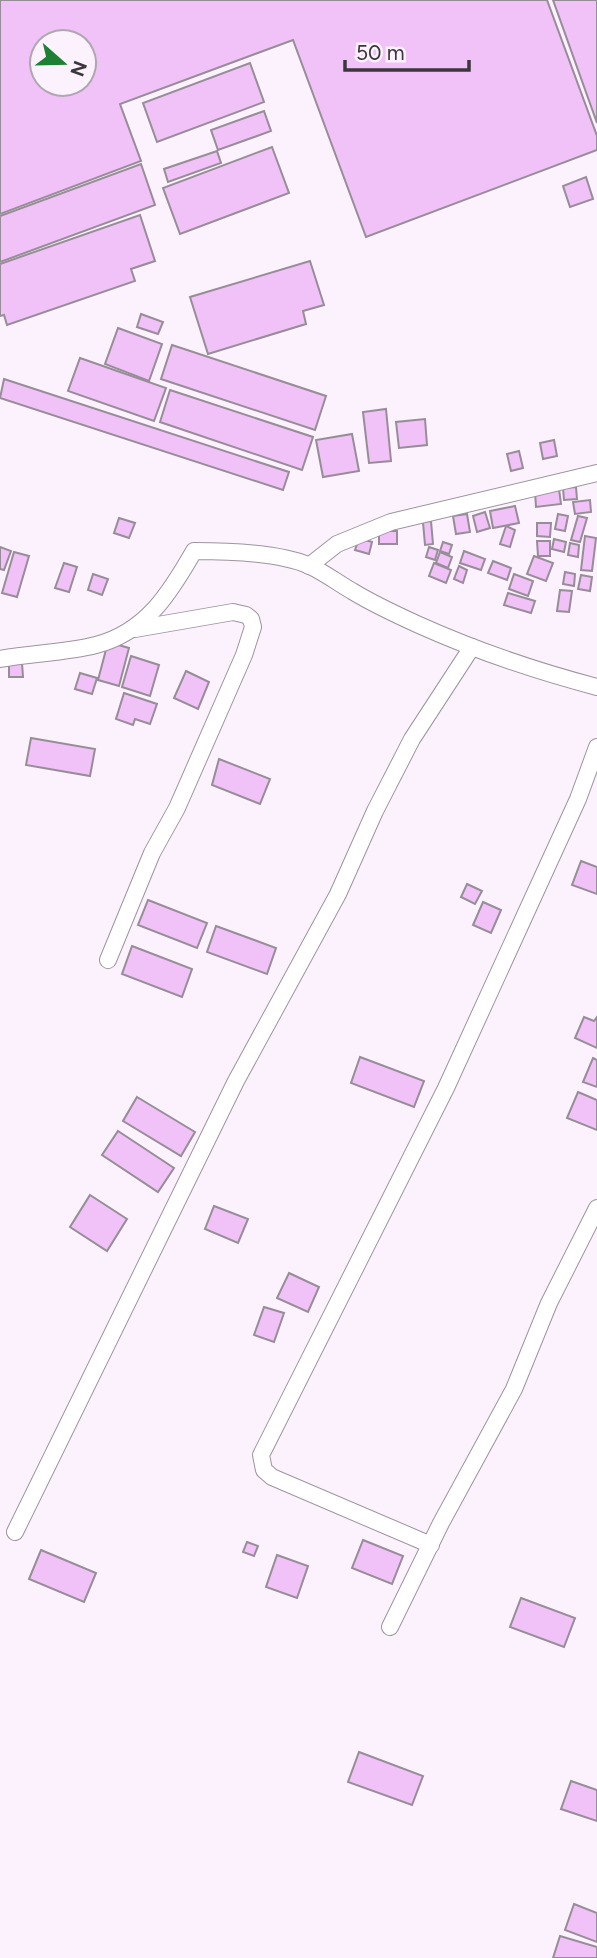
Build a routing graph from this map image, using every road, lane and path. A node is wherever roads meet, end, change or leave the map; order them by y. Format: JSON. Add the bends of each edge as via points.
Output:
{"nodes":[{"id":1,"x":597,"y":473,"type":"edge"},
{"id":2,"x":309,"y":566,"type":"junction"},
{"id":3,"x":135,"y":629,"type":"junction"},
{"id":4,"x":472,"y":647,"type":"junction"},
{"id":5,"x":0,"y":659,"type":"edge"},
{"id":6,"x":597,"y":687,"type":"edge"},
{"id":7,"x":597,"y":747,"type":"edge"},
{"id":8,"x":108,"y":960,"type":"dead end"},
{"id":9,"x":597,"y":1208,"type":"edge"},
{"id":10,"x":15,"y":1532,"type":"dead end"},
{"id":11,"x":430,"y":1545,"type":"junction"},
{"id":12,"x":390,"y":1627,"type":"dead end"}],
"edges":[{"from":1,"to":2,"type":"street","via":[[391,522],[337,544]]},
{"from":2,"to":3,"type":"street","via":[[269,556],[194,551],[162,604]]},
{"from":2,"to":4,"type":"street","via":[[417,624]]},
{"from":3,"to":5,"type":"street","via":[[97,645]]},
{"from":3,"to":8,"type":"street","via":[[233,612],[246,615],[253,627]]},
{"from":4,"to":6,"type":"street"},
{"from":4,"to":10,"type":"street","via":[[412,739],[338,894],[236,1081]]},
{"from":7,"to":11,"type":"street","via":[[578,799],[446,1088],[261,1455],[264,1470],[272,1477]]},
{"from":9,"to":11,"type":"street","via":[[549,1303],[514,1389]]},
{"from":11,"to":12,"type":"street"}]}
